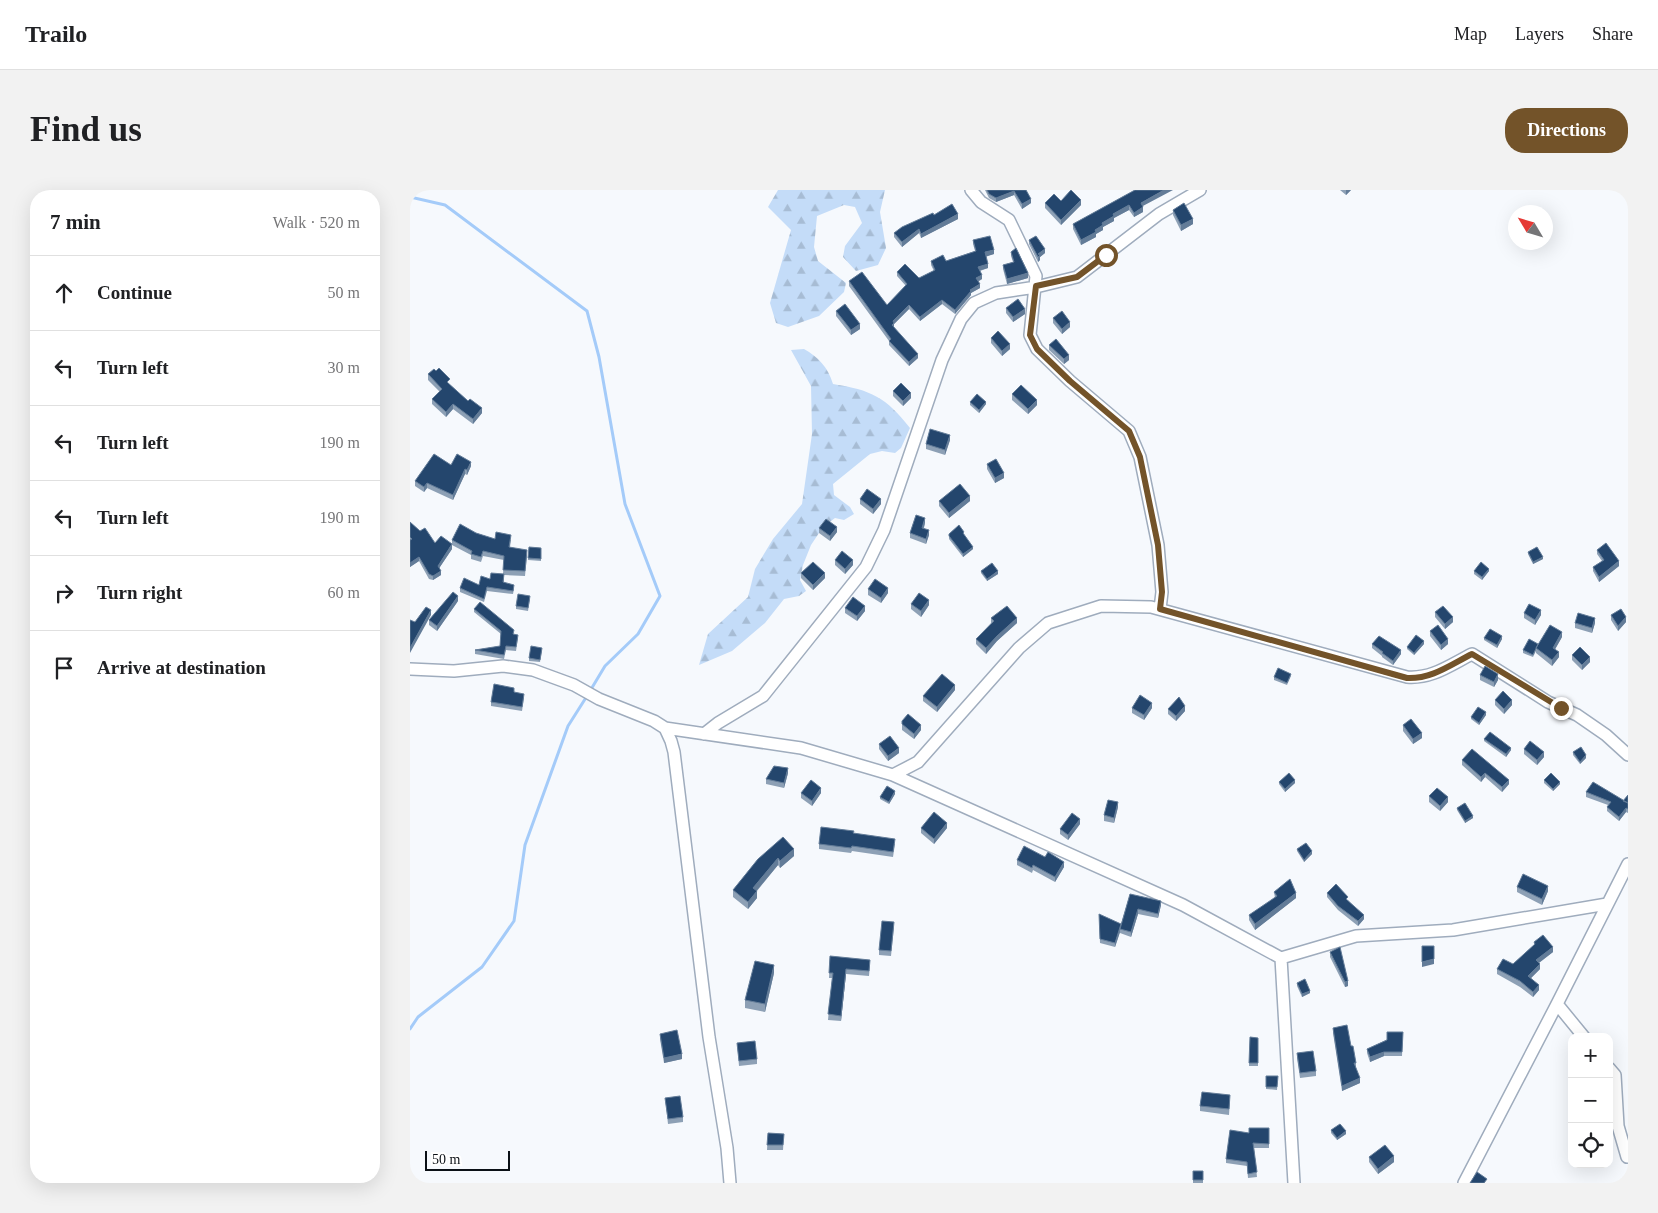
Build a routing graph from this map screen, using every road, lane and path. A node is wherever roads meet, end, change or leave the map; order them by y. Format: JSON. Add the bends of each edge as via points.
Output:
{"nodes":[{"id":1,"x":971,"y":190,"type":"edge"},
{"id":2,"x":1200,"y":190,"type":"edge"},
{"id":3,"x":1036,"y":286,"type":"junction"},
{"id":4,"x":1160,"y":609,"type":"junction"},
{"id":5,"x":410,"y":669,"type":"edge"},
{"id":6,"x":665,"y":728,"type":"junction"},
{"id":7,"x":704,"y":734,"type":"junction"},
{"id":8,"x":1628,"y":755,"type":"edge"},
{"id":9,"x":893,"y":775,"type":"junction"},
{"id":10,"x":1628,"y":864,"type":"edge"},
{"id":11,"x":1608,"y":904,"type":"junction"},
{"id":12,"x":1281,"y":958,"type":"junction"},
{"id":13,"x":1558,"y":1004,"type":"junction"},
{"id":14,"x":1581,"y":1033,"type":"edge"},
{"id":15,"x":1613,"y":1073,"type":"edge"},
{"id":16,"x":1627,"y":1157,"type":"dead end"},
{"id":17,"x":730,"y":1183,"type":"edge"},
{"id":18,"x":1294,"y":1183,"type":"edge"},
{"id":19,"x":1464,"y":1183,"type":"edge"}],
"edges":[{"from":1,"to":3,"type":"street","via":[[981,202],[1009,220],[1036,276]]},
{"from":2,"to":3,"type":"street","via":[[1159,214],[1077,277]]},
{"from":3,"to":4,"type":"street","via":[[1030,335],[1037,349],[1129,431],[1140,457],[1158,545],[1162,592]]},
{"from":3,"to":7,"type":"street","via":[[996,293],[974,303],[961,319],[942,360],[884,530],[866,567],[763,696]]},
{"from":4,"to":8,"type":"street","via":[[1407,678],[1431,676],[1472,654],[1548,702],[1576,715]]},
{"from":4,"to":9,"type":"street","via":[[1101,606],[1048,623],[1019,648],[918,762]]},
{"from":5,"to":6,"type":"street","via":[[454,671],[503,666],[533,670]]},
{"from":6,"to":7,"type":"street"},
{"from":6,"to":17,"type":"street","via":[[674,752]]},
{"from":7,"to":9,"type":"street","via":[[801,748]]},
{"from":9,"to":12,"type":"street","via":[[1182,905]]},
{"from":10,"to":11,"type":"street"},
{"from":11,"to":12,"type":"street","via":[[1454,930],[1356,936]]},
{"from":11,"to":13,"type":"street"},
{"from":12,"to":18,"type":"street"},
{"from":13,"to":14,"type":"street"},
{"from":13,"to":19,"type":"street"},
{"from":15,"to":16,"type":"street","via":[[1618,1126]]}]}
